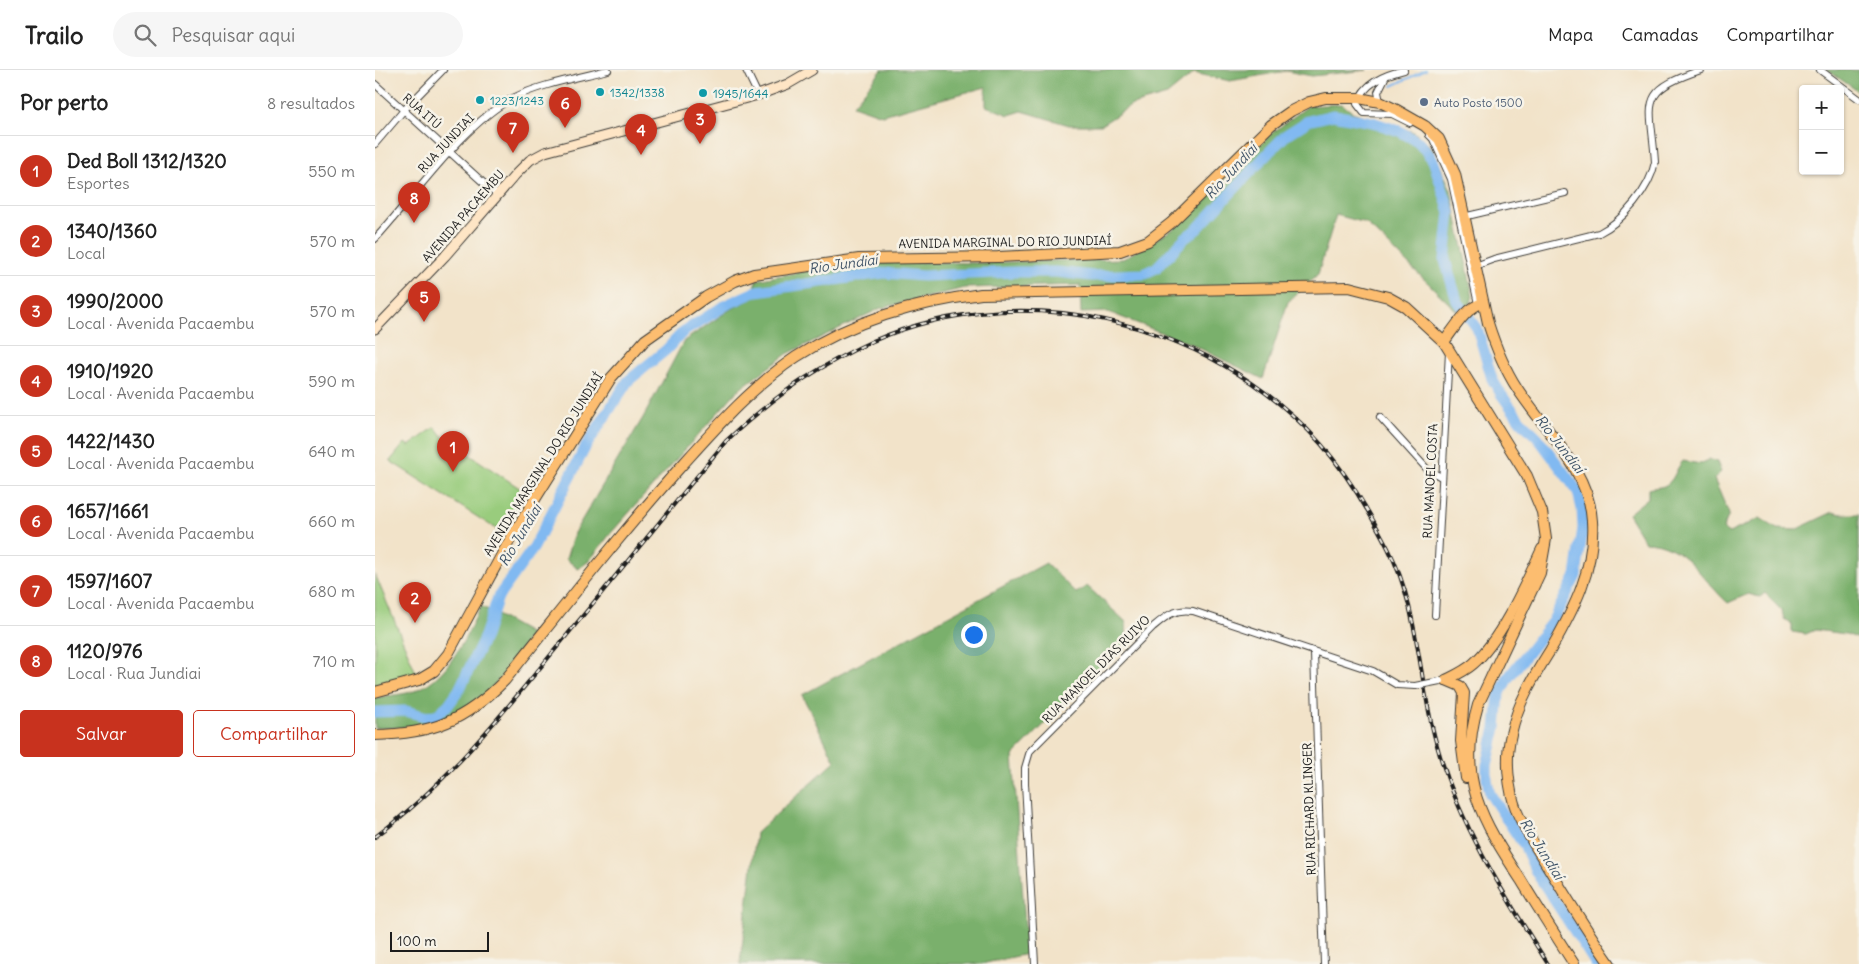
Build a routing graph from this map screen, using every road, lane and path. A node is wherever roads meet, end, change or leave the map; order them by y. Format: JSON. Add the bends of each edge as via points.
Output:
{"nodes":[{"id":1,"x":443,"y":70,"type":"edge"},
{"id":2,"x":608,"y":70,"type":"edge"},
{"id":3,"x":746,"y":70,"type":"edge"},
{"id":4,"x":812,"y":70,"type":"edge"},
{"id":5,"x":1404,"y":70,"type":"edge"},
{"id":6,"x":1701,"y":70,"type":"edge"},
{"id":7,"x":1820,"y":70,"type":"edge"},
{"id":8,"x":1387,"y":74,"type":"junction"},
{"id":9,"x":375,"y":84,"type":"edge"},
{"id":10,"x":1365,"y":88,"type":"junction"},
{"id":11,"x":758,"y":95,"type":"junction"},
{"id":12,"x":1379,"y":97,"type":"junction"},
{"id":13,"x":1359,"y":98,"type":"junction"},
{"id":14,"x":1859,"y":98,"type":"edge"},
{"id":15,"x":404,"y":110,"type":"junction"},
{"id":16,"x":375,"y":144,"type":"edge"},
{"id":17,"x":451,"y":151,"type":"junction"},
{"id":18,"x":1565,"y":192,"type":"dead end"},
{"id":19,"x":498,"y":196,"type":"junction"},
{"id":20,"x":1462,"y":217,"type":"junction"},
{"id":21,"x":375,"y":239,"type":"edge"},
{"id":22,"x":1473,"y":268,"type":"junction"},
{"id":23,"x":1478,"y":305,"type":"junction"},
{"id":24,"x":375,"y":329,"type":"edge"},
{"id":25,"x":1447,"y":345,"type":"junction"},
{"id":26,"x":1380,"y":417,"type":"dead end"},
{"id":27,"x":1441,"y":477,"type":"junction"},
{"id":28,"x":1546,"y":539,"type":"junction"},
{"id":29,"x":1435,"y":615,"type":"dead end"},
{"id":30,"x":1314,"y":653,"type":"junction"},
{"id":31,"x":1443,"y":681,"type":"junction"},
{"id":32,"x":375,"y":692,"type":"edge"},
{"id":33,"x":375,"y":735,"type":"edge"},
{"id":34,"x":1481,"y":812,"type":"junction"},
{"id":35,"x":1035,"y":964,"type":"edge"},
{"id":36,"x":1324,"y":964,"type":"edge"},
{"id":37,"x":1574,"y":964,"type":"edge"},
{"id":38,"x":1610,"y":964,"type":"edge"}],
"edges":[{"from":1,"to":15,"type":"street"},
{"from":2,"to":17,"type":"street","name":"RUA JUNDIAI","via":[[514,98],[492,111]]},
{"from":3,"to":11,"type":"street"},
{"from":4,"to":11,"type":"main road","name":"AVENIDA PACAEMBU","via":[[788,84]]},
{"from":5,"to":8,"type":"street"},
{"from":6,"to":22,"type":"street","via":[[1667,83],[1655,93],[1652,103],[1654,171],[1629,211],[1613,226],[1599,233],[1494,259]]},
{"from":7,"to":14,"type":"street"},
{"from":8,"to":10,"type":"street"},
{"from":8,"to":12,"type":"street"},
{"from":9,"to":15,"type":"street","name":"RUA ITÚ"},
{"from":10,"to":12,"type":"street"},
{"from":10,"to":13,"type":"street"},
{"from":11,"to":19,"type":"main road","name":"AVENIDA PACAEMBU","via":[[545,152],[525,165]]},
{"from":12,"to":13,"type":"main road","name":"AVENIDA MARGINAL DO RIO JUNDIAÍ"},
{"from":12,"to":20,"type":"main road","name":"AVENIDA MARGINAL DO RIO JUNDIAÍ","via":[[1425,126],[1439,139],[1455,174]]},
{"from":13,"to":20,"type":"street","via":[[1359,108],[1364,113],[1392,114],[1418,126],[1433,139],[1451,179]]},
{"from":13,"to":32,"type":"main road","name":"AVENIDA MARGINAL DO RIO JUNDIAÍ","via":[[1326,98],[1291,111],[1271,125],[1171,223],[1148,241],[1120,251],[893,257],[820,263],[754,274],[706,297],[645,340],[611,378],[507,545],[448,654],[419,680]]},
{"from":15,"to":16,"type":"street"},
{"from":15,"to":17,"type":"street","name":"RUA ITÚ"},
{"from":17,"to":19,"type":"street","name":"RUA ITÚ"},
{"from":17,"to":21,"type":"street","name":"RUA JUNDIAI"},
{"from":18,"to":20,"type":"street"},
{"from":19,"to":24,"type":"main road","name":"AVENIDA PACAEMBU"},
{"from":20,"to":22,"type":"main road","name":"AVENIDA MARGINAL DO RIO JUNDIAÍ"},
{"from":22,"to":23,"type":"main road","name":"AVENIDA MARGINAL DO RIO JUNDIAÍ"},
{"from":23,"to":25,"type":"main road","via":[[1455,327]]},
{"from":23,"to":38,"type":"main road","name":"AVENIDA MARGINAL DO RIO JUNDIAÍ","via":[[1516,387],[1575,469],[1589,498],[1591,543],[1583,589],[1530,682],[1517,714],[1511,735],[1509,774],[1517,812],[1532,841]]},
{"from":25,"to":27,"type":"street","name":"RUA MANOEL COSTA"},
{"from":25,"to":28,"type":"main road","via":[[1530,482],[1542,512]]},
{"from":25,"to":33,"type":"main road","via":[[1407,307],[1388,297],[1341,286],[981,294],[935,300],[885,313],[797,356],[740,402],[644,507],[489,697],[466,714],[423,732]]},
{"from":26,"to":27,"type":"street","via":[[1427,469]]},
{"from":27,"to":29,"type":"street","name":"RUA MANOEL COSTA"},
{"from":28,"to":31,"type":"main road","via":[[1520,597],[1486,650],[1472,665]]},
{"from":28,"to":34,"type":"main road","via":[[1544,561],[1536,584],[1484,689],[1473,722],[1469,756]]},
{"from":30,"to":31,"type":"street","name":"RUA MANOEL DIAS RUIVO","bridge":true,"via":[[1373,671],[1402,687]]},
{"from":30,"to":35,"type":"street","name":"RUA MANOEL DIAS RUIVO","via":[[1193,611],[1175,611],[1153,627],[1030,751],[1025,783]]},
{"from":30,"to":36,"type":"street","name":"RUA RICHARD KLINGER"},
{"from":31,"to":34,"type":"main road","via":[[1460,686],[1464,693],[1462,757],[1472,801]]},
{"from":34,"to":37,"type":"main road"}]}
